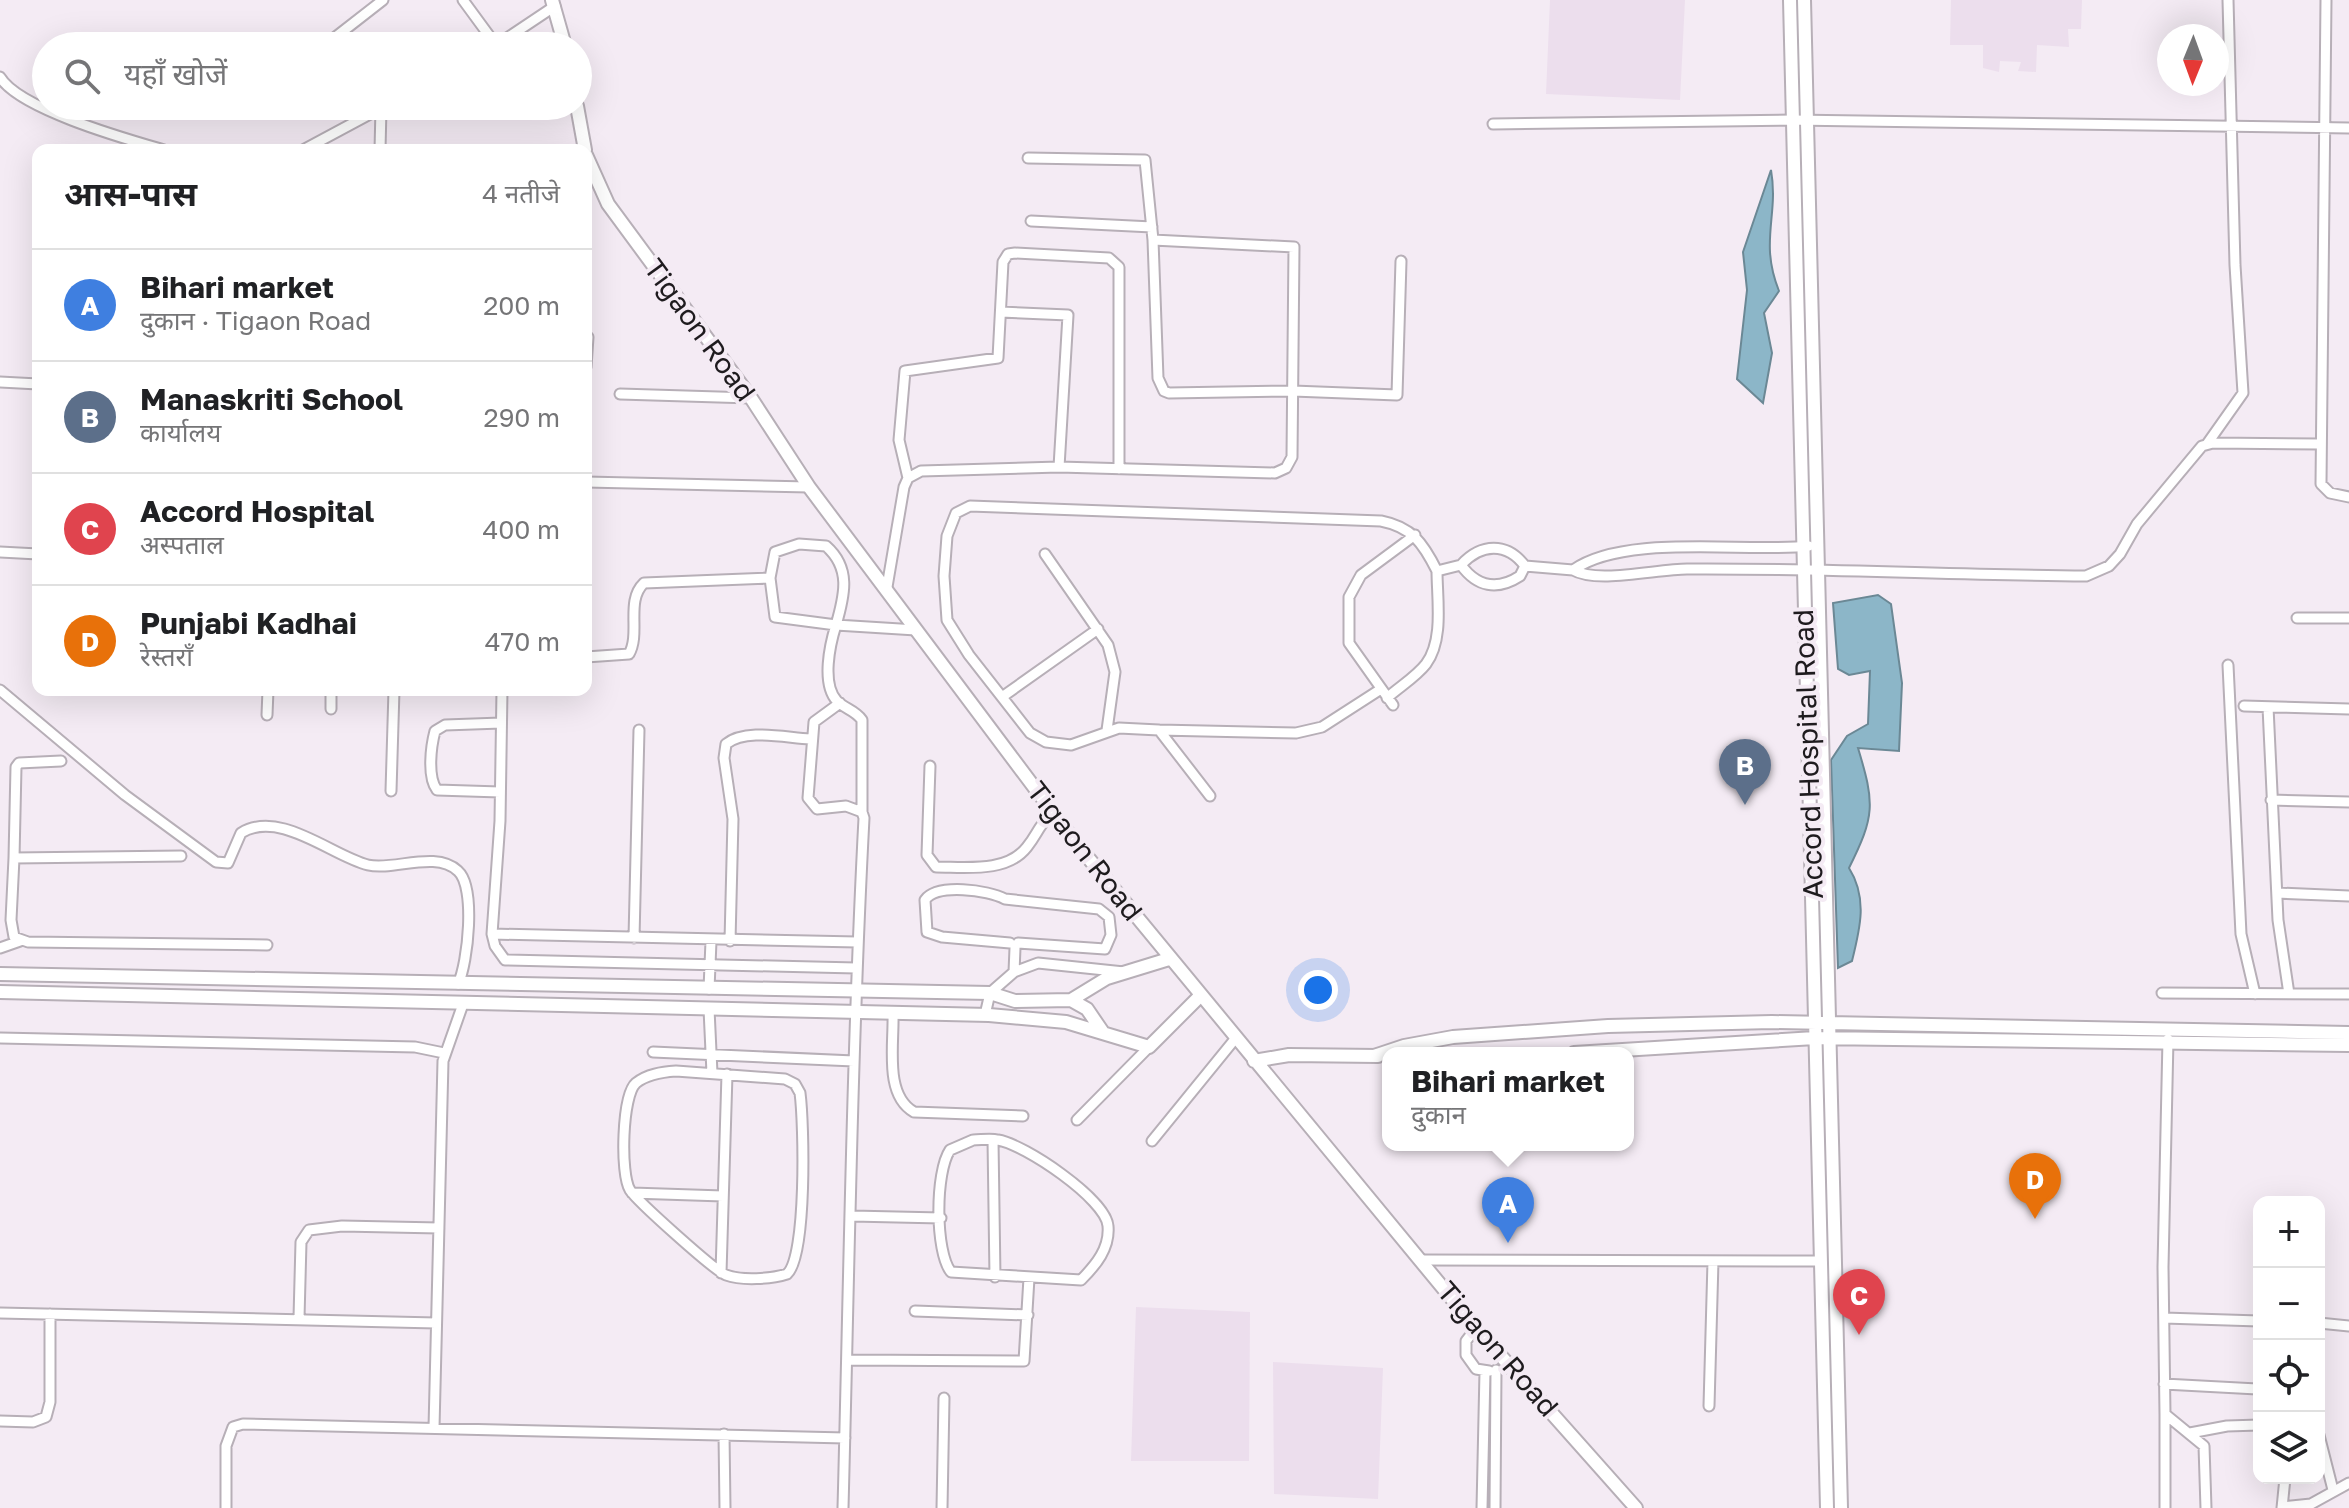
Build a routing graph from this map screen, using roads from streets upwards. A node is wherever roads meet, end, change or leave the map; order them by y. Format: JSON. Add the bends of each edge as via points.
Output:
{"nodes":[{"id":1,"x":383,"y":0,"type":"edge"},
{"id":2,"x":463,"y":0,"type":"edge"},
{"id":3,"x":1790,"y":0,"type":"edge"},
{"id":4,"x":1804,"y":0,"type":"edge"},
{"id":5,"x":2228,"y":0,"type":"edge"},
{"id":6,"x":2326,"y":0,"type":"edge"},
{"id":7,"x":553,"y":3,"type":"edge"},
{"id":8,"x":342,"y":32,"type":"edge"},
{"id":9,"x":485,"y":32,"type":"edge"},
{"id":10,"x":514,"y":32,"type":"edge"},
{"id":11,"x":561,"y":32,"type":"edge"},
{"id":12,"x":0,"y":77,"type":"edge"},
{"id":13,"x":32,"y":101,"type":"edge"},
{"id":14,"x":77,"y":120,"type":"edge"},
{"id":15,"x":359,"y":120,"type":"edge"},
{"id":16,"x":382,"y":120,"type":"edge"},
{"id":17,"x":580,"y":120,"type":"edge"},
{"id":18,"x":1792,"y":120,"type":"junction"},
{"id":19,"x":1807,"y":121,"type":"junction"},
{"id":20,"x":1493,"y":124,"type":"dead end"},
{"id":21,"x":2230,"y":128,"type":"junction"},
{"id":22,"x":2324,"y":128,"type":"junction"},
{"id":23,"x":2349,"y":128,"type":"edge"},
{"id":24,"x":145,"y":144,"type":"edge"},
{"id":25,"x":314,"y":144,"type":"edge"},
{"id":26,"x":380,"y":144,"type":"edge"},
{"id":27,"x":584,"y":144,"type":"edge"},
{"id":28,"x":1028,"y":158,"type":"dead end"},
{"id":29,"x":592,"y":166,"type":"edge"},
{"id":30,"x":1031,"y":221,"type":"dead end"},
{"id":31,"x":1152,"y":227,"type":"junction"},
{"id":32,"x":1153,"y":240,"type":"junction"},
{"id":33,"x":1401,"y":261,"type":"dead end"},
{"id":34,"x":1001,"y":312,"type":"junction"},
{"id":35,"x":0,"y":382,"type":"edge"},
{"id":36,"x":32,"y":384,"type":"edge"},
{"id":37,"x":1293,"y":391,"type":"junction"},
{"id":38,"x":620,"y":394,"type":"dead end"},
{"id":39,"x":751,"y":398,"type":"junction"},
{"id":40,"x":2207,"y":444,"type":"junction"},
{"id":41,"x":2319,"y":444,"type":"junction"},
{"id":42,"x":1059,"y":467,"type":"junction"},
{"id":43,"x":1119,"y":469,"type":"junction"},
{"id":44,"x":908,"y":478,"type":"junction"},
{"id":45,"x":592,"y":482,"type":"edge"},
{"id":46,"x":809,"y":487,"type":"junction"},
{"id":47,"x":2349,"y":497,"type":"edge"},
{"id":48,"x":1415,"y":535,"type":"junction"},
{"id":49,"x":1816,"y":545,"type":"junction"},
{"id":50,"x":1801,"y":547,"type":"junction"},
{"id":51,"x":0,"y":552,"type":"edge"},
{"id":52,"x":32,"y":554,"type":"edge"},
{"id":53,"x":1045,"y":554,"type":"dead end"},
{"id":54,"x":1461,"y":565,"type":"junction"},
{"id":55,"x":1525,"y":566,"type":"junction"},
{"id":56,"x":1817,"y":567,"type":"junction"},
{"id":57,"x":1802,"y":568,"type":"junction"},
{"id":58,"x":1573,"y":570,"type":"junction"},
{"id":59,"x":1437,"y":571,"type":"junction"},
{"id":60,"x":770,"y":578,"type":"junction"},
{"id":61,"x":887,"y":587,"type":"junction"},
{"id":62,"x":2297,"y":618,"type":"dead end"},
{"id":63,"x":2349,"y":618,"type":"edge"},
{"id":64,"x":836,"y":625,"type":"junction"},
{"id":65,"x":1098,"y":629,"type":"junction"},
{"id":66,"x":916,"y":630,"type":"junction"},
{"id":67,"x":592,"y":657,"type":"edge"},
{"id":68,"x":2228,"y":665,"type":"dead end"},
{"id":69,"x":0,"y":690,"type":"edge"},
{"id":70,"x":268,"y":696,"type":"edge"},
{"id":71,"x":331,"y":696,"type":"edge"},
{"id":72,"x":394,"y":696,"type":"edge"},
{"id":73,"x":502,"y":696,"type":"edge"},
{"id":74,"x":1002,"y":697,"type":"junction"},
{"id":75,"x":1387,"y":697,"type":"junction"},
{"id":76,"x":840,"y":703,"type":"junction"},
{"id":77,"x":2244,"y":706,"type":"dead end"},
{"id":78,"x":2268,"y":707,"type":"junction"},
{"id":79,"x":331,"y":709,"type":"dead end"},
{"id":80,"x":2349,"y":709,"type":"edge"},
{"id":81,"x":267,"y":715,"type":"dead end"},
{"id":82,"x":501,"y":723,"type":"junction"},
{"id":83,"x":639,"y":730,"type":"dead end"},
{"id":84,"x":1107,"y":730,"type":"junction"},
{"id":85,"x":1159,"y":730,"type":"junction"},
{"id":86,"x":810,"y":739,"type":"junction"},
{"id":87,"x":61,"y":761,"type":"dead end"},
{"id":88,"x":930,"y":766,"type":"dead end"},
{"id":89,"x":391,"y":791,"type":"dead end"},
{"id":90,"x":500,"y":792,"type":"junction"},
{"id":91,"x":1210,"y":796,"type":"dead end"},
{"id":92,"x":2271,"y":800,"type":"junction"},
{"id":93,"x":2349,"y":802,"type":"edge"},
{"id":94,"x":862,"y":812,"type":"junction"},
{"id":95,"x":1054,"y":813,"type":"junction"},
{"id":96,"x":181,"y":856,"type":"dead end"},
{"id":97,"x":14,"y":858,"type":"junction"},
{"id":98,"x":2277,"y":893,"type":"junction"},
{"id":99,"x":2349,"y":896,"type":"edge"},
{"id":100,"x":492,"y":934,"type":"junction"},
{"id":101,"x":634,"y":938,"type":"junction"},
{"id":102,"x":20,"y":941,"type":"junction"},
{"id":103,"x":711,"y":941,"type":"junction"},
{"id":104,"x":730,"y":941,"type":"junction"},
{"id":105,"x":857,"y":942,"type":"junction"},
{"id":106,"x":267,"y":945,"type":"dead end"},
{"id":107,"x":1014,"y":945,"type":"junction"},
{"id":108,"x":0,"y":948,"type":"edge"},
{"id":109,"x":1169,"y":959,"type":"junction"},
{"id":110,"x":709,"y":964,"type":"junction"},
{"id":111,"x":856,"y":968,"type":"junction"},
{"id":112,"x":1014,"y":972,"type":"junction"},
{"id":113,"x":1124,"y":972,"type":"junction"},
{"id":114,"x":0,"y":974,"type":"edge"},
{"id":115,"x":458,"y":984,"type":"junction"},
{"id":116,"x":709,"y":989,"type":"junction"},
{"id":117,"x":855,"y":991,"type":"junction"},
{"id":118,"x":0,"y":992,"type":"edge"},
{"id":119,"x":990,"y":993,"type":"junction"},
{"id":120,"x":2162,"y":993,"type":"dead end"},
{"id":121,"x":2255,"y":994,"type":"junction"},
{"id":122,"x":2289,"y":994,"type":"junction"},
{"id":123,"x":2349,"y":994,"type":"edge"},
{"id":124,"x":1200,"y":996,"type":"junction"},
{"id":125,"x":1071,"y":1000,"type":"junction"},
{"id":126,"x":463,"y":1004,"type":"junction"},
{"id":127,"x":709,"y":1009,"type":"junction"},
{"id":128,"x":853,"y":1012,"type":"junction"},
{"id":129,"x":893,"y":1015,"type":"junction"},
{"id":130,"x":985,"y":1015,"type":"junction"},
{"id":131,"x":1816,"y":1022,"type":"junction"},
{"id":132,"x":1831,"y":1022,"type":"junction"},
{"id":133,"x":2169,"y":1028,"type":"junction"},
{"id":134,"x":1102,"y":1031,"type":"junction"},
{"id":135,"x":2349,"y":1033,"type":"edge"},
{"id":136,"x":0,"y":1038,"type":"edge"},
{"id":137,"x":1815,"y":1038,"type":"junction"},
{"id":138,"x":1830,"y":1038,"type":"junction"},
{"id":139,"x":1235,"y":1039,"type":"junction"},
{"id":140,"x":2167,"y":1044,"type":"junction"},
{"id":141,"x":2349,"y":1045,"type":"edge"},
{"id":142,"x":1149,"y":1047,"type":"junction"},
{"id":143,"x":1401,"y":1047,"type":"edge"},
{"id":144,"x":1634,"y":1049,"type":"edge"},
{"id":145,"x":653,"y":1052,"type":"dead end"},
{"id":146,"x":444,"y":1053,"type":"junction"},
{"id":147,"x":711,"y":1053,"type":"junction"},
{"id":148,"x":1382,"y":1053,"type":"edge"},
{"id":149,"x":1374,"y":1056,"type":"junction"},
{"id":150,"x":1382,"y":1057,"type":"edge"},
{"id":151,"x":854,"y":1061,"type":"junction"},
{"id":152,"x":1254,"y":1061,"type":"junction"},
{"id":153,"x":712,"y":1073,"type":"junction"},
{"id":154,"x":727,"y":1074,"type":"junction"},
{"id":155,"x":1023,"y":1116,"type":"dead end"},
{"id":156,"x":1077,"y":1120,"type":"dead end"},
{"id":157,"x":993,"y":1140,"type":"junction"},
{"id":158,"x":1152,"y":1141,"type":"dead end"},
{"id":159,"x":632,"y":1193,"type":"junction"},
{"id":160,"x":723,"y":1196,"type":"junction"},
{"id":161,"x":852,"y":1216,"type":"junction"},
{"id":162,"x":941,"y":1218,"type":"junction"},
{"id":163,"x":439,"y":1228,"type":"junction"},
{"id":164,"x":1422,"y":1260,"type":"junction"},
{"id":165,"x":1713,"y":1261,"type":"junction"},
{"id":166,"x":1820,"y":1261,"type":"junction"},
{"id":167,"x":721,"y":1273,"type":"junction"},
{"id":168,"x":995,"y":1277,"type":"junction"},
{"id":169,"x":1029,"y":1278,"type":"junction"},
{"id":170,"x":915,"y":1311,"type":"dead end"},
{"id":171,"x":0,"y":1313,"type":"edge"},
{"id":172,"x":50,"y":1314,"type":"junction"},
{"id":173,"x":1028,"y":1315,"type":"junction"},
{"id":174,"x":299,"y":1318,"type":"junction"},
{"id":175,"x":2164,"y":1318,"type":"junction"},
{"id":176,"x":2253,"y":1321,"type":"edge"},
{"id":177,"x":436,"y":1323,"type":"junction"},
{"id":178,"x":2325,"y":1324,"type":"edge"},
{"id":179,"x":2349,"y":1326,"type":"edge"},
{"id":180,"x":1476,"y":1328,"type":"junction"},
{"id":181,"x":848,"y":1360,"type":"junction"},
{"id":182,"x":1501,"y":1365,"type":"junction"},
{"id":183,"x":1485,"y":1371,"type":"junction"},
{"id":184,"x":2164,"y":1384,"type":"junction"},
{"id":185,"x":2253,"y":1389,"type":"edge"},
{"id":186,"x":944,"y":1398,"type":"dead end"},
{"id":187,"x":1709,"y":1406,"type":"dead end"},
{"id":188,"x":2165,"y":1414,"type":"junction"},
{"id":189,"x":0,"y":1421,"type":"edge"},
{"id":190,"x":2253,"y":1425,"type":"edge"},
{"id":191,"x":434,"y":1428,"type":"junction"},
{"id":192,"x":2190,"y":1433,"type":"junction"},
{"id":193,"x":724,"y":1434,"type":"junction"},
{"id":194,"x":845,"y":1438,"type":"junction"},
{"id":195,"x":2325,"y":1459,"type":"edge"},
{"id":196,"x":2349,"y":1483,"type":"edge"},
{"id":197,"x":2284,"y":1484,"type":"edge"},
{"id":198,"x":2333,"y":1490,"type":"junction"},
{"id":199,"x":2312,"y":1506,"type":"edge"},
{"id":200,"x":226,"y":1508,"type":"edge"},
{"id":201,"x":725,"y":1508,"type":"edge"},
{"id":202,"x":843,"y":1508,"type":"edge"},
{"id":203,"x":942,"y":1508,"type":"edge"},
{"id":204,"x":1482,"y":1508,"type":"edge"},
{"id":205,"x":1495,"y":1508,"type":"edge"},
{"id":206,"x":1636,"y":1508,"type":"edge"},
{"id":207,"x":1827,"y":1508,"type":"edge"},
{"id":208,"x":1841,"y":1508,"type":"edge"},
{"id":209,"x":2165,"y":1508,"type":"edge"},
{"id":210,"x":2206,"y":1508,"type":"edge"},
{"id":211,"x":2282,"y":1508,"type":"edge"}],
"edges":[{"from":1,"to":8,"type":"street"},
{"from":2,"to":9,"type":"street"},
{"from":3,"to":18,"type":"street","name":"Accord Hospital Road"},
{"from":4,"to":19,"type":"street"},
{"from":5,"to":21,"type":"street"},
{"from":6,"to":22,"type":"street"},
{"from":7,"to":10,"type":"street"},
{"from":7,"to":11,"type":"street"},
{"from":12,"to":13,"type":"street","via":[[16,94]]},
{"from":14,"to":24,"type":"street"},
{"from":15,"to":25,"type":"street"},
{"from":16,"to":26,"type":"street"},
{"from":17,"to":27,"type":"street","name":"Tigaon Road"},
{"from":18,"to":19,"type":"street"},
{"from":18,"to":20,"type":"street"},
{"from":18,"to":50,"type":"street","name":"Accord Hospital Road"},
{"from":19,"to":21,"type":"street"},
{"from":19,"to":49,"type":"street"},
{"from":21,"to":22,"type":"street"},
{"from":21,"to":40,"type":"street","via":[[2243,393]]},
{"from":22,"to":23,"type":"street"},
{"from":22,"to":41,"type":"street"},
{"from":28,"to":31,"type":"street","via":[[1145,160]]},
{"from":29,"to":39,"type":"street","name":"Tigaon Road","via":[[608,204]]},
{"from":30,"to":31,"type":"street"},
{"from":31,"to":32,"type":"street"},
{"from":32,"to":37,"type":"street","via":[[1158,378],[1164,391]]},
{"from":32,"to":37,"type":"street","via":[[1294,247]]},
{"from":33,"to":37,"type":"street","via":[[1397,395]]},
{"from":34,"to":42,"type":"street","via":[[1068,315]]},
{"from":34,"to":43,"type":"street","via":[[1003,262],[1008,254],[1115,260],[1122,278]]},
{"from":34,"to":44,"type":"street","via":[[995,360],[905,371],[899,440]]},
{"from":35,"to":36,"type":"street"},
{"from":37,"to":43,"type":"street","via":[[1292,457],[1275,473]]},
{"from":38,"to":39,"type":"street"},
{"from":39,"to":46,"type":"street","name":"Tigaon Road"},
{"from":40,"to":41,"type":"street"},
{"from":40,"to":56,"type":"street","via":[[2137,524],[2114,560],[2086,576]]},
{"from":41,"to":47,"type":"street","via":[[2321,484],[2330,493]]},
{"from":42,"to":43,"type":"street"},
{"from":42,"to":44,"type":"street","via":[[921,471]]},
{"from":44,"to":61,"type":"street"},
{"from":45,"to":46,"type":"street"},
{"from":46,"to":61,"type":"street","name":"Tigaon Road"},
{"from":48,"to":59,"type":"street"},
{"from":48,"to":74,"type":"street","via":[[1381,521],[963,508],[947,536],[947,620]]},
{"from":48,"to":75,"type":"street","via":[[1361,575],[1350,591],[1347,635]]},
{"from":49,"to":50,"type":"street"},
{"from":49,"to":56,"type":"street"},
{"from":50,"to":57,"type":"street","name":"Accord Hospital Road"},
{"from":50,"to":58,"type":"street","via":[[1644,549],[1589,559]]},
{"from":51,"to":52,"type":"street"},
{"from":53,"to":65,"type":"street"},
{"from":54,"to":55,"type":"street","via":[[1486,548],[1505,549]]},
{"from":54,"to":55,"type":"street","via":[[1471,579],[1495,586],[1520,576]]},
{"from":54,"to":59,"type":"street"},
{"from":55,"to":58,"type":"street"},
{"from":56,"to":57,"type":"street"},
{"from":56,"to":132,"type":"street"},
{"from":57,"to":58,"type":"street","via":[[1660,569],[1586,578]]},
{"from":57,"to":131,"type":"street","name":"Accord Hospital Road"},
{"from":59,"to":75,"type":"street","via":[[1433,648],[1426,664]]},
{"from":60,"to":64,"type":"street","via":[[775,617]]},
{"from":60,"to":64,"type":"street","via":[[775,552],[814,543],[826,546],[845,574]]},
{"from":60,"to":67,"type":"street","via":[[644,583],[635,597],[629,654]]},
{"from":61,"to":66,"type":"street","name":"Tigaon Road"},
{"from":62,"to":63,"type":"street"},
{"from":64,"to":66,"type":"street"},
{"from":64,"to":76,"type":"street","via":[[830,688]]},
{"from":65,"to":74,"type":"street"},
{"from":65,"to":84,"type":"street","via":[[1115,672]]},
{"from":66,"to":95,"type":"street","name":"Tigaon Road"},
{"from":68,"to":121,"type":"street","via":[[2241,934]]},
{"from":69,"to":115,"type":"street","via":[[125,795],[216,862],[228,863],[241,833],[262,826],[324,843],[371,866],[436,863],[456,869],[465,879],[468,936],[467,961]]},
{"from":70,"to":81,"type":"street"},
{"from":71,"to":79,"type":"street"},
{"from":72,"to":89,"type":"street"},
{"from":73,"to":82,"type":"street"},
{"from":74,"to":84,"type":"street","via":[[1030,733],[1046,742],[1071,745]]},
{"from":75,"to":85,"type":"street","via":[[1296,733]]},
{"from":76,"to":86,"type":"street","via":[[818,715]]},
{"from":76,"to":94,"type":"street","via":[[862,720]]},
{"from":77,"to":78,"type":"street"},
{"from":78,"to":80,"type":"street"},
{"from":78,"to":92,"type":"street"},
{"from":82,"to":90,"type":"street"},
{"from":82,"to":90,"type":"street","via":[[445,725],[435,731],[432,779],[437,790]]},
{"from":83,"to":101,"type":"street"},
{"from":84,"to":85,"type":"street"},
{"from":85,"to":91,"type":"street"},
{"from":86,"to":94,"type":"street","via":[[809,803],[817,809],[846,806]]},
{"from":86,"to":104,"type":"street","via":[[752,736],[726,744],[733,819]]},
{"from":87,"to":97,"type":"street","via":[[16,767]]},
{"from":88,"to":95,"type":"street","via":[[927,855],[936,867],[1013,859]]},
{"from":90,"to":100,"type":"street"},
{"from":92,"to":93,"type":"street"},
{"from":92,"to":98,"type":"street"},
{"from":94,"to":105,"type":"street"},
{"from":95,"to":109,"type":"street","name":"Tigaon Road"},
{"from":96,"to":97,"type":"street"},
{"from":97,"to":102,"type":"street","via":[[11,931]]},
{"from":98,"to":99,"type":"street"},
{"from":98,"to":122,"type":"street"},
{"from":100,"to":101,"type":"street"},
{"from":100,"to":110,"type":"street","via":[[499,955],[513,961]]},
{"from":101,"to":103,"type":"street"},
{"from":102,"to":106,"type":"street"},
{"from":102,"to":108,"type":"street"},
{"from":103,"to":104,"type":"street"},
{"from":103,"to":110,"type":"street"},
{"from":104,"to":105,"type":"street"},
{"from":105,"to":111,"type":"street"},
{"from":107,"to":107,"type":"street","via":[[927,932],[925,900],[936,891],[993,893],[1005,899],[1099,909],[1109,917],[1111,935],[1105,949]]},
{"from":107,"to":112,"type":"street"},
{"from":109,"to":113,"type":"street"},
{"from":109,"to":124,"type":"street","name":"Tigaon Road"},
{"from":110,"to":111,"type":"street"},
{"from":110,"to":116,"type":"street"},
{"from":111,"to":117,"type":"street"},
{"from":112,"to":113,"type":"street","via":[[1038,963]]},
{"from":112,"to":119,"type":"street"},
{"from":113,"to":125,"type":"street"},
{"from":114,"to":115,"type":"street"},
{"from":115,"to":116,"type":"street"},
{"from":116,"to":117,"type":"street"},
{"from":117,"to":119,"type":"street"},
{"from":117,"to":128,"type":"street"},
{"from":118,"to":126,"type":"street"},
{"from":119,"to":125,"type":"street","via":[[1015,1001]]},
{"from":119,"to":130,"type":"street"},
{"from":120,"to":121,"type":"street"},
{"from":121,"to":122,"type":"street"},
{"from":122,"to":123,"type":"street"},
{"from":124,"to":139,"type":"street","name":"Tigaon Road"},
{"from":124,"to":142,"type":"street"},
{"from":125,"to":134,"type":"street","via":[[1087,1009]]},
{"from":126,"to":127,"type":"street"},
{"from":126,"to":146,"type":"street"},
{"from":127,"to":128,"type":"street"},
{"from":127,"to":147,"type":"street"},
{"from":128,"to":129,"type":"street"},
{"from":128,"to":151,"type":"street"},
{"from":129,"to":130,"type":"street"},
{"from":129,"to":155,"type":"street","via":[[894,1080],[905,1107],[914,1112]]},
{"from":130,"to":134,"type":"street","via":[[1066,1022]]},
{"from":131,"to":132,"type":"street"},
{"from":131,"to":137,"type":"street","name":"Accord Hospital Road"},
{"from":131,"to":143,"type":"street","via":[[1608,1026],[1453,1037]]},
{"from":132,"to":133,"type":"street"},
{"from":132,"to":138,"type":"street"},
{"from":133,"to":135,"type":"street"},
{"from":133,"to":140,"type":"street"},
{"from":134,"to":142,"type":"street"},
{"from":136,"to":146,"type":"street","via":[[415,1047]]},
{"from":137,"to":138,"type":"street"},
{"from":137,"to":144,"type":"street"},
{"from":137,"to":166,"type":"street","name":"Accord Hospital Road"},
{"from":138,"to":140,"type":"street"},
{"from":138,"to":208,"type":"street"},
{"from":139,"to":152,"type":"street","name":"Tigaon Road"},
{"from":139,"to":158,"type":"street"},
{"from":140,"to":141,"type":"street"},
{"from":140,"to":175,"type":"street"},
{"from":142,"to":156,"type":"street"},
{"from":145,"to":147,"type":"street"},
{"from":146,"to":163,"type":"street"},
{"from":147,"to":151,"type":"street"},
{"from":147,"to":153,"type":"street"},
{"from":148,"to":149,"type":"street"},
{"from":149,"to":150,"type":"street"},
{"from":149,"to":152,"type":"street","via":[[1289,1055]]},
{"from":151,"to":161,"type":"street"},
{"from":152,"to":164,"type":"street","name":"Tigaon Road"},
{"from":153,"to":154,"type":"street"},
{"from":153,"to":159,"type":"street","via":[[660,1072],[635,1084],[627,1106],[624,1157]]},
{"from":154,"to":160,"type":"street"},
{"from":154,"to":167,"type":"street","via":[[795,1084],[802,1105],[802,1180],[792,1270],[769,1277]]},
{"from":157,"to":162,"type":"street","via":[[957,1146],[944,1159]]},
{"from":157,"to":168,"type":"street"},
{"from":157,"to":169,"type":"street","via":[[1019,1147],[1049,1166],[1105,1213],[1106,1247],[1081,1280]]},
{"from":159,"to":160,"type":"street"},
{"from":159,"to":167,"type":"street"},
{"from":160,"to":167,"type":"street"},
{"from":161,"to":162,"type":"street"},
{"from":161,"to":181,"type":"street"},
{"from":162,"to":168,"type":"street","via":[[941,1255],[951,1272]]},
{"from":163,"to":174,"type":"street","via":[[309,1230],[301,1242]]},
{"from":163,"to":177,"type":"street"},
{"from":164,"to":165,"type":"street"},
{"from":164,"to":180,"type":"street","name":"Tigaon Road"},
{"from":165,"to":166,"type":"street"},
{"from":165,"to":187,"type":"street"},
{"from":166,"to":207,"type":"street","name":"Accord Hospital Road"},
{"from":168,"to":169,"type":"street"},
{"from":169,"to":173,"type":"street"},
{"from":170,"to":173,"type":"street"},
{"from":171,"to":172,"type":"street"},
{"from":172,"to":174,"type":"street"},
{"from":172,"to":189,"type":"street","via":[[46,1417]]},
{"from":173,"to":181,"type":"street","via":[[1024,1361]]},
{"from":174,"to":177,"type":"street"},
{"from":175,"to":176,"type":"street"},
{"from":175,"to":184,"type":"street"},
{"from":177,"to":191,"type":"street"},
{"from":178,"to":179,"type":"street"},
{"from":180,"to":182,"type":"street","name":"Tigaon Road"},
{"from":180,"to":183,"type":"street","via":[[1466,1341],[1466,1355],[1476,1369]]},
{"from":181,"to":194,"type":"street"},
{"from":182,"to":183,"type":"street"},
{"from":182,"to":205,"type":"street"},
{"from":182,"to":206,"type":"street","name":"Tigaon Road"},
{"from":183,"to":204,"type":"street"},
{"from":184,"to":185,"type":"street"},
{"from":184,"to":188,"type":"street"},
{"from":186,"to":203,"type":"street"},
{"from":188,"to":192,"type":"street"},
{"from":188,"to":209,"type":"street"},
{"from":190,"to":192,"type":"street"},
{"from":191,"to":193,"type":"street"},
{"from":191,"to":200,"type":"street","via":[[254,1423],[233,1427],[226,1446]]},
{"from":192,"to":210,"type":"street","via":[[2206,1455]]},
{"from":193,"to":194,"type":"street"},
{"from":193,"to":201,"type":"street"},
{"from":194,"to":202,"type":"street"},
{"from":195,"to":198,"type":"street"},
{"from":196,"to":198,"type":"street"},
{"from":197,"to":211,"type":"street"},
{"from":198,"to":199,"type":"street"},
{"from":199,"to":211,"type":"street"}]}
